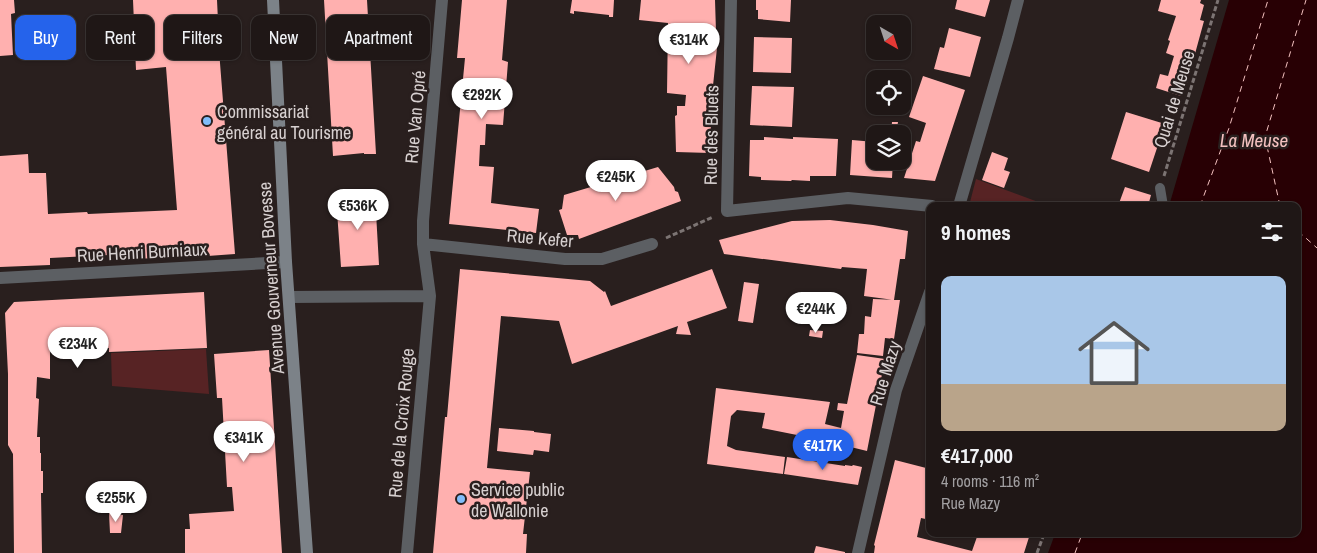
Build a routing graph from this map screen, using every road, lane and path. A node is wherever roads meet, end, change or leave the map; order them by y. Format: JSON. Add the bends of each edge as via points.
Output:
{"nodes":[{"id":1,"x":273,"y":0,"type":"edge"},
{"id":2,"x":442,"y":0,"type":"edge"},
{"id":3,"x":731,"y":0,"type":"edge"},
{"id":4,"x":1018,"y":0,"type":"edge"},
{"id":5,"x":1218,"y":0,"type":"edge"},
{"id":6,"x":1160,"y":188,"type":"joint"},
{"id":7,"x":960,"y":202,"type":"edge"},
{"id":8,"x":1162,"y":202,"type":"edge"},
{"id":9,"x":926,"y":205,"type":"edge"},
{"id":10,"x":727,"y":211,"type":"junction"},
{"id":11,"x":423,"y":244,"type":"junction"},
{"id":12,"x":652,"y":244,"type":"joint"},
{"id":13,"x":286,"y":262,"type":"junction"},
{"id":14,"x":0,"y":278,"type":"edge"},
{"id":15,"x":430,"y":296,"type":"junction"},
{"id":16,"x":289,"y":297,"type":"junction"},
{"id":17,"x":926,"y":304,"type":"edge"},
{"id":18,"x":1043,"y":537,"type":"edge"},
{"id":19,"x":307,"y":553,"type":"edge"},
{"id":20,"x":407,"y":553,"type":"edge"},
{"id":21,"x":858,"y":553,"type":"edge"},
{"id":22,"x":1037,"y":553,"type":"edge"}],
"edges":[{"from":1,"to":13,"type":"main road","name":"Avenue Gouverneur Bovesse"},
{"from":2,"to":11,"type":"street","name":"Rue Van Opré"},
{"from":3,"to":10,"type":"street","name":"Rue des Bluets"},
{"from":4,"to":7,"type":"street"},
{"from":5,"to":6,"type":"path","name":"Quai de Meuse"},
{"from":6,"to":8,"type":"lane"},
{"from":9,"to":10,"type":"street","via":[[848,198]]},
{"from":10,"to":12,"type":"path"},
{"from":11,"to":12,"type":"street","name":"Rue Kefer","via":[[565,259],[602,259]]},
{"from":11,"to":15,"type":"street","name":"Rue Van Opré"},
{"from":13,"to":14,"type":"street","name":"Rue Henri Burniaux"},
{"from":13,"to":16,"type":"main road","name":"Avenue Gouverneur Bovesse"},
{"from":15,"to":16,"type":"street"},
{"from":15,"to":20,"type":"street","name":"Rue de la Croix Rouge"},
{"from":16,"to":19,"type":"main road","name":"Avenue Gouverneur Bovesse"},
{"from":17,"to":21,"type":"street","name":"Rue Mazy","via":[[896,390]]},
{"from":18,"to":22,"type":"path"}]}
